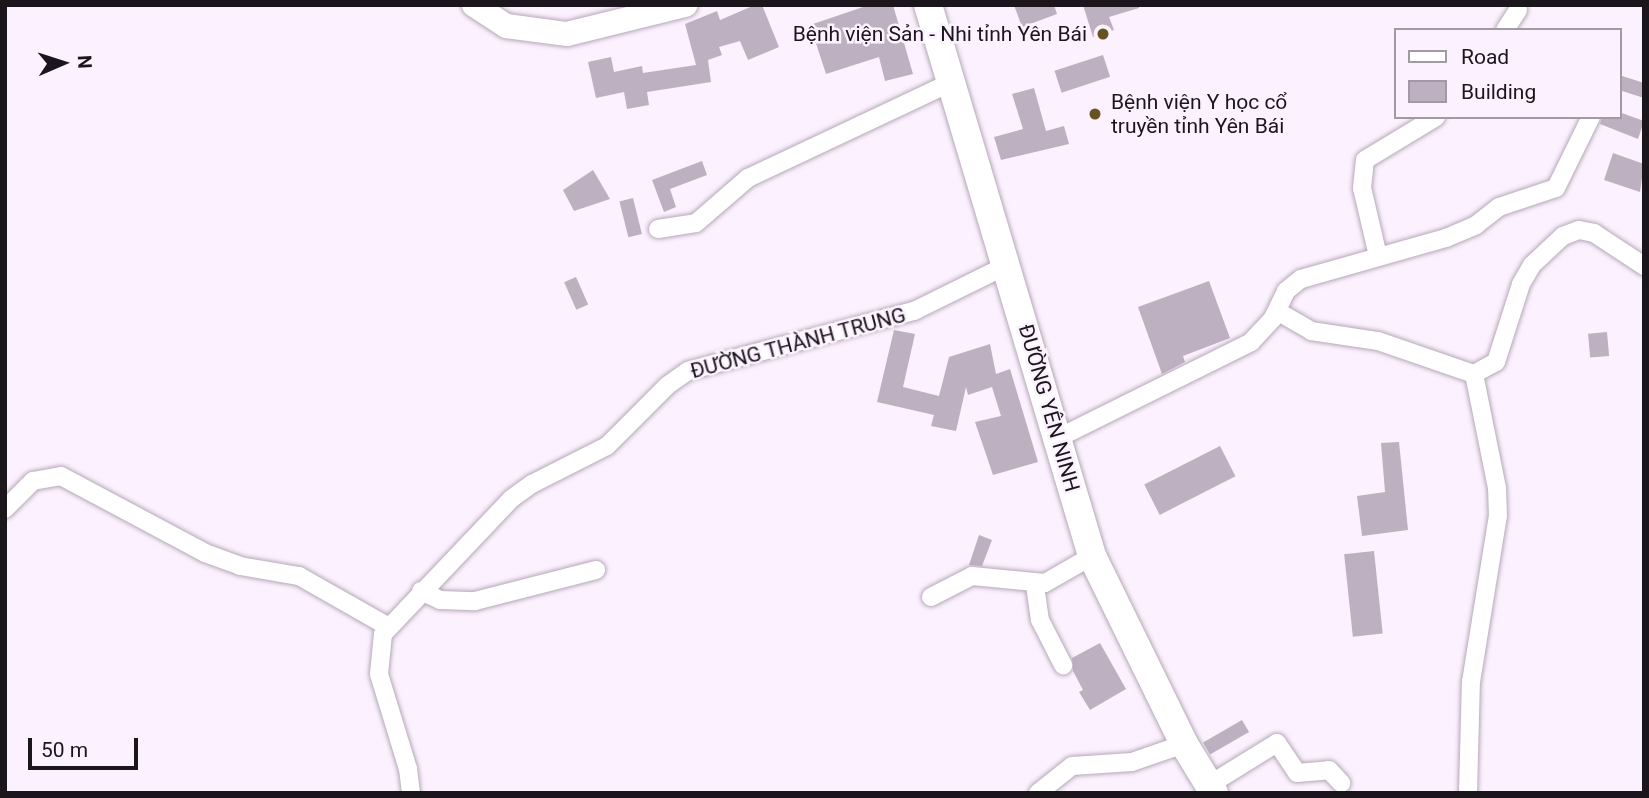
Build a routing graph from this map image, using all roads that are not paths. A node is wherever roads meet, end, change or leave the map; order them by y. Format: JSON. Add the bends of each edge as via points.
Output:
{"nodes":[{"id":1,"x":474,"y":5,"type":"edge"},
{"id":2,"x":685,"y":5,"type":"edge"},
{"id":3,"x":928,"y":5,"type":"edge"},
{"id":4,"x":1518,"y":10,"type":"dead end"},
{"id":5,"x":1506,"y":28,"type":"edge"},
{"id":6,"x":950,"y":83,"type":"junction"},
{"id":7,"x":1433,"y":119,"type":"edge"},
{"id":8,"x":1590,"y":119,"type":"edge"},
{"id":9,"x":658,"y":229,"type":"dead end"},
{"id":10,"x":1378,"y":256,"type":"junction"},
{"id":11,"x":1005,"y":265,"type":"junction"},
{"id":12,"x":1644,"y":266,"type":"edge"},
{"id":13,"x":1278,"y":311,"type":"junction"},
{"id":14,"x":1474,"y":374,"type":"junction"},
{"id":15,"x":1058,"y":438,"type":"junction"},
{"id":16,"x":5,"y":509,"type":"edge"},
{"id":17,"x":1092,"y":556,"type":"junction"},
{"id":18,"x":596,"y":569,"type":"dead end"},
{"id":19,"x":1035,"y":585,"type":"junction"},
{"id":20,"x":421,"y":591,"type":"junction"},
{"id":21,"x":931,"y":597,"type":"dead end"},
{"id":22,"x":387,"y":626,"type":"junction"},
{"id":23,"x":1063,"y":665,"type":"dead end"},
{"id":24,"x":1184,"y":744,"type":"junction"},
{"id":25,"x":1341,"y":783,"type":"dead end"},
{"id":26,"x":1211,"y":789,"type":"edge"},
{"id":27,"x":411,"y":793,"type":"edge"},
{"id":28,"x":1038,"y":793,"type":"edge"},
{"id":29,"x":1468,"y":793,"type":"edge"}],
"edges":[{"from":1,"to":2,"type":"street","via":[[506,26],[557,34]]},
{"from":3,"to":6,"type":"main road","name":"ĐƯỜNG YÊN NINH"},
{"from":4,"to":5,"type":"street"},
{"from":6,"to":9,"type":"street","via":[[747,178],[696,223]]},
{"from":6,"to":11,"type":"main road","name":"ĐƯỜNG YÊN NINH"},
{"from":7,"to":10,"type":"street","via":[[1365,160],[1362,188]]},
{"from":8,"to":10,"type":"street","via":[[1556,188],[1499,207],[1454,234]]},
{"from":10,"to":13,"type":"street","via":[[1301,279],[1286,291]]},
{"from":11,"to":15,"type":"main road","name":"ĐƯỜNG YÊN NINH"},
{"from":11,"to":20,"type":"street","name":"ĐƯỜNG THÀNH TRUNG","via":[[914,310],[688,371],[607,446],[521,491]]},
{"from":12,"to":14,"type":"street","via":[[1594,233],[1578,230],[1563,236],[1532,265],[1521,284],[1496,362]]},
{"from":13,"to":14,"type":"street","via":[[1311,331],[1378,341]]},
{"from":13,"to":15,"type":"street","via":[[1260,334],[1240,348]]},
{"from":14,"to":29,"type":"street","via":[[1497,488],[1498,516],[1471,681]]},
{"from":15,"to":17,"type":"main road","name":"ĐƯỜNG YÊN NINH"},
{"from":16,"to":22,"type":"street","via":[[33,481],[61,476],[205,554],[240,566],[299,576]]},
{"from":17,"to":19,"type":"street"},
{"from":17,"to":24,"type":"main road","name":"ĐƯỜNG YÊN NINH"},
{"from":18,"to":20,"type":"street","via":[[475,601],[440,600]]},
{"from":19,"to":21,"type":"street","via":[[972,576]]},
{"from":19,"to":23,"type":"street","via":[[1037,611]]},
{"from":20,"to":22,"type":"street","name":"ĐƯỜNG THÀNH TRUNG"},
{"from":22,"to":27,"type":"street","via":[[380,645],[379,674],[408,768]]},
{"from":24,"to":26,"type":"main road","name":"ĐƯỜNG YÊN NINH"},
{"from":24,"to":28,"type":"street","via":[[1145,759],[1072,766]]},
{"from":25,"to":26,"type":"street","via":[[1329,770],[1297,773],[1276,743]]}]}
